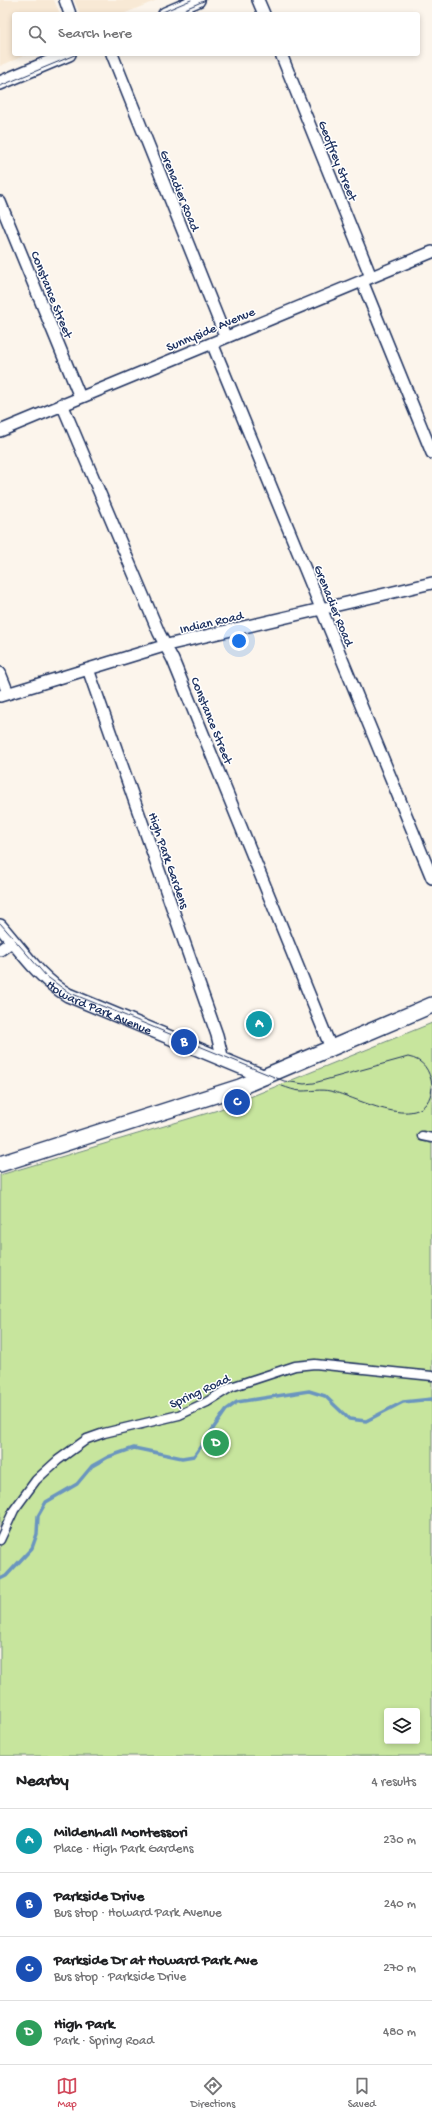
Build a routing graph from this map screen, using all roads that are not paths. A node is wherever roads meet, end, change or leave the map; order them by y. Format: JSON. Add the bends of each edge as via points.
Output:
{"nodes":[{"id":1,"x":65,"y":0,"type":"edge"},
{"id":2,"x":198,"y":0,"type":"edge"},
{"id":3,"x":258,"y":0,"type":"edge"},
{"id":4,"x":69,"y":12,"type":"edge"},
{"id":5,"x":170,"y":12,"type":"edge"},
{"id":6,"x":263,"y":12,"type":"edge"},
{"id":7,"x":64,"y":56,"type":"edge"},
{"id":8,"x":113,"y":56,"type":"edge"},
{"id":9,"x":282,"y":56,"type":"edge"},
{"id":10,"x":0,"y":83,"type":"edge"},
{"id":11,"x":0,"y":202,"type":"edge"},
{"id":12,"x":432,"y":252,"type":"edge"},
{"id":13,"x":366,"y":279,"type":"junction"},
{"id":14,"x":225,"y":336,"type":"junction"},
{"id":15,"x":212,"y":343,"type":"junction"},
{"id":16,"x":80,"y":397,"type":"junction"},
{"id":17,"x":62,"y":404,"type":"junction"},
{"id":18,"x":0,"y":431,"type":"edge"},
{"id":19,"x":432,"y":453,"type":"edge"},
{"id":20,"x":432,"y":583,"type":"edge"},
{"id":21,"x":322,"y":609,"type":"junction"},
{"id":22,"x":167,"y":645,"type":"junction"},
{"id":23,"x":88,"y":669,"type":"junction"},
{"id":24,"x":0,"y":673,"type":"edge"},
{"id":25,"x":4,"y":695,"type":"edge"},
{"id":26,"x":432,"y":878,"type":"edge"},
{"id":27,"x":0,"y":926,"type":"edge"},
{"id":28,"x":13,"y":941,"type":"junction"},
{"id":29,"x":0,"y":950,"type":"edge"},
{"id":30,"x":432,"y":1005,"type":"edge"},
{"id":31,"x":331,"y":1048,"type":"junction"},
{"id":32,"x":223,"y":1060,"type":"junction"},
{"id":33,"x":265,"y":1076,"type":"junction"},
{"id":34,"x":422,"y":1136,"type":"dead end"},
{"id":35,"x":432,"y":1138,"type":"edge"},
{"id":36,"x":0,"y":1164,"type":"edge"},
{"id":37,"x":432,"y":1376,"type":"edge"},
{"id":38,"x":0,"y":1540,"type":"edge"}],
"edges":[{"from":1,"to":4,"type":"street"},
{"from":2,"to":5,"type":"street"},
{"from":3,"to":6,"type":"street"},
{"from":7,"to":10,"type":"street"},
{"from":8,"to":14,"type":"street","name":"Grenadier Road"},
{"from":9,"to":13,"type":"street","name":"Geoffrey Street"},
{"from":11,"to":16,"type":"street","name":"Constance Street"},
{"from":12,"to":13,"type":"street","name":"Sunnyside Avenue"},
{"from":13,"to":14,"type":"street","name":"Sunnyside Avenue"},
{"from":13,"to":19,"type":"street","name":"Geoffrey Street"},
{"from":14,"to":15,"type":"street","name":"Sunnyside Avenue"},
{"from":15,"to":16,"type":"street","name":"Sunnyside Avenue"},
{"from":15,"to":21,"type":"street","name":"Grenadier Road"},
{"from":16,"to":17,"type":"street","name":"Sunnyside Avenue"},
{"from":17,"to":18,"type":"street","name":"Sunnyside Avenue"},
{"from":17,"to":22,"type":"street","name":"Constance Street"},
{"from":20,"to":21,"type":"street","name":"Indian Road"},
{"from":21,"to":22,"type":"street","name":"Indian Road"},
{"from":21,"to":26,"type":"street","name":"Grenadier Road"},
{"from":22,"to":23,"type":"street","name":"Indian Road"},
{"from":22,"to":31,"type":"street","name":"Constance Street"},
{"from":23,"to":25,"type":"street","name":"Indian Road"},
{"from":23,"to":32,"type":"street","name":"High Park Gardens","via":[[217,1035]]},
{"from":24,"to":25,"type":"street"},
{"from":27,"to":28,"type":"street","name":"Howard Park Avenue"},
{"from":28,"to":29,"type":"street"},
{"from":28,"to":32,"type":"street","name":"Howard Park Avenue","via":[[38,971],[62,992]]},
{"from":30,"to":31,"type":"main road"},
{"from":31,"to":33,"type":"main road"},
{"from":32,"to":33,"type":"street","name":"Howard Park Avenue"},
{"from":33,"to":36,"type":"main road","via":[[206,1099]]},
{"from":34,"to":35,"type":"street"},
{"from":37,"to":38,"type":"street","name":"Spring Road","via":[[315,1364],[295,1366],[231,1387],[179,1415],[87,1439],[36,1480],[14,1510]]}]}
